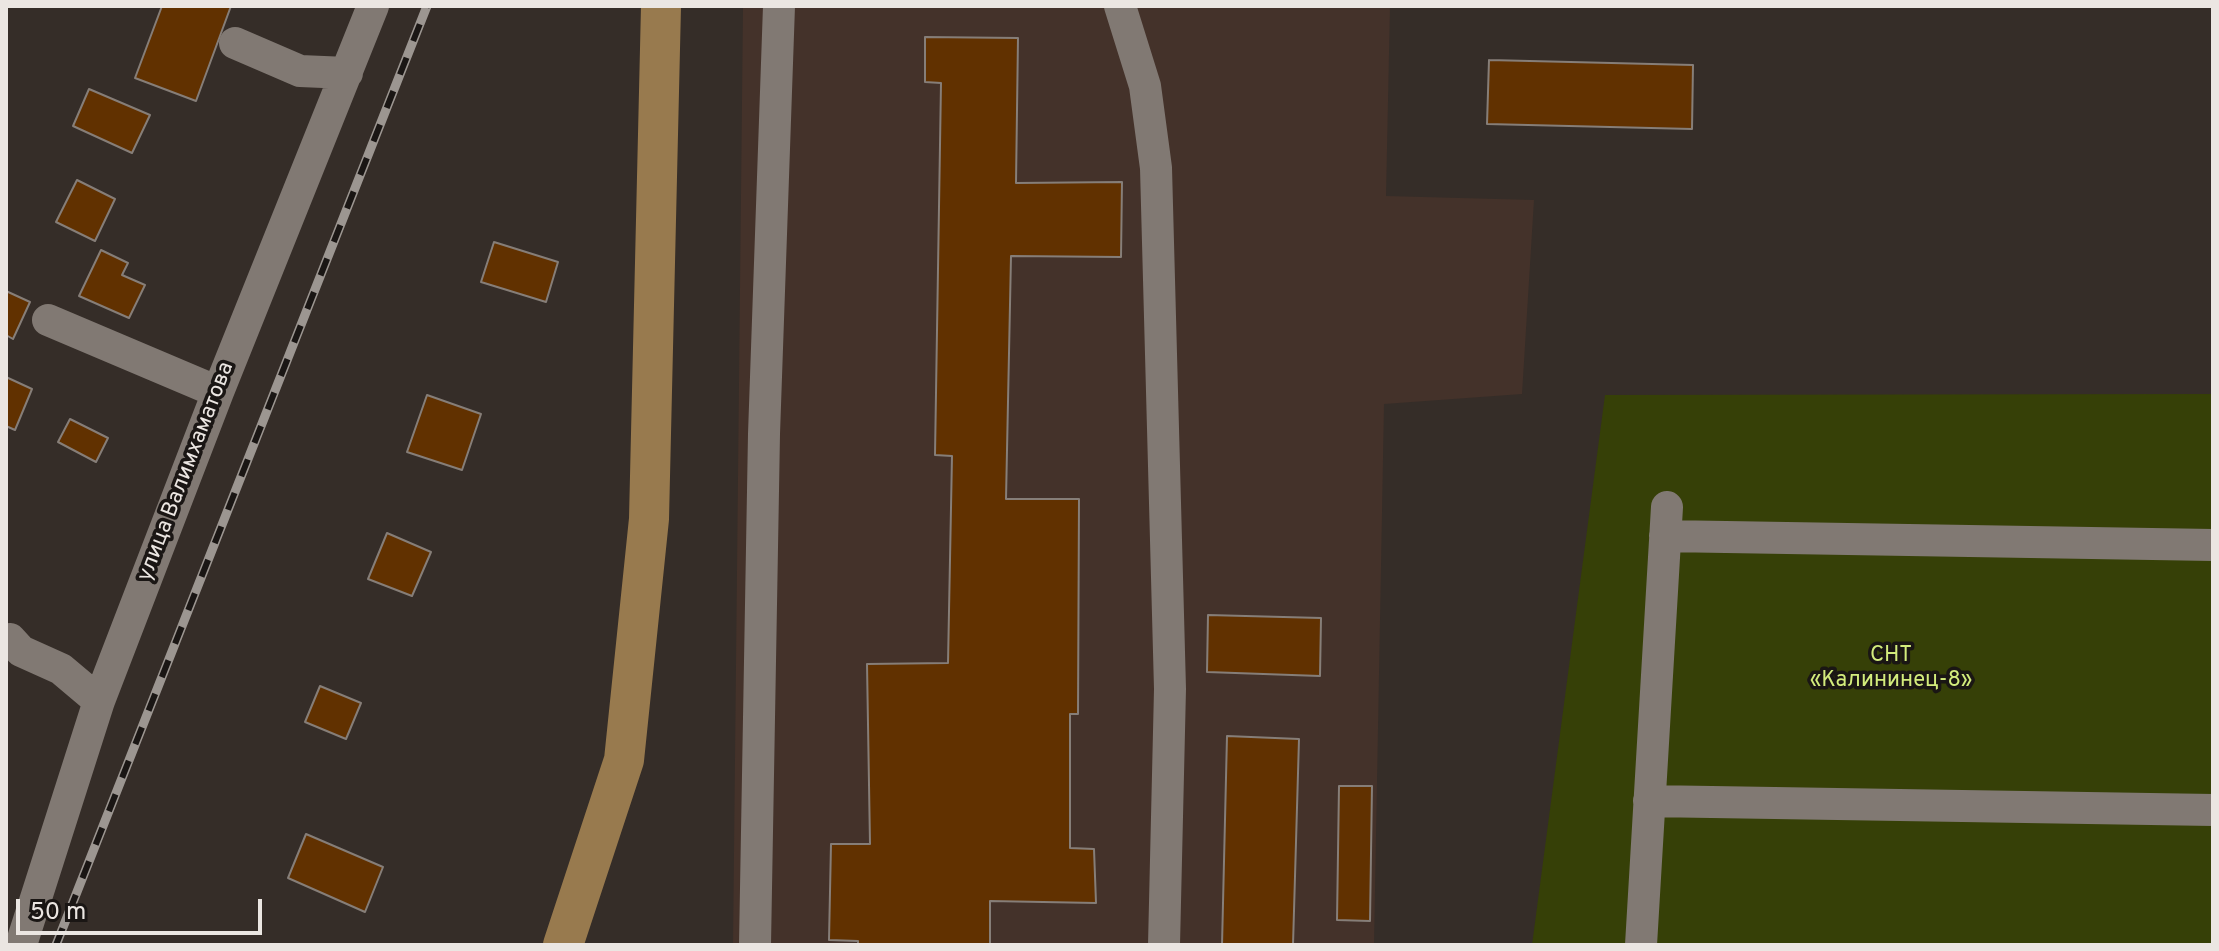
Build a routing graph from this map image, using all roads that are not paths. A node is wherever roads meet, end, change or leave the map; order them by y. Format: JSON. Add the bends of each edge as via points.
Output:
{"nodes":[{"id":1,"x":373,"y":6,"type":"edge"},
{"id":2,"x":661,"y":6,"type":"edge"},
{"id":3,"x":779,"y":6,"type":"edge"},
{"id":4,"x":1120,"y":6,"type":"edge"},
{"id":5,"x":235,"y":43,"type":"dead end"},
{"id":6,"x":347,"y":73,"type":"junction"},
{"id":7,"x":48,"y":320,"type":"dead end"},
{"id":8,"x":218,"y":392,"type":"junction"},
{"id":9,"x":2213,"y":545,"type":"edge"},
{"id":10,"x":10,"y":639,"type":"dead end"},
{"id":11,"x":99,"y":701,"type":"junction"},
{"id":12,"x":1649,"y":801,"type":"junction"},
{"id":13,"x":2213,"y":810,"type":"edge"},
{"id":14,"x":21,"y":945,"type":"edge"},
{"id":15,"x":563,"y":945,"type":"edge"},
{"id":16,"x":755,"y":945,"type":"edge"},
{"id":17,"x":1164,"y":945,"type":"edge"},
{"id":18,"x":1641,"y":945,"type":"edge"}],
"edges":[{"from":1,"to":6,"type":"street","name":"улица Валимхаматова"},
{"from":2,"to":15,"type":"main road","via":[[649,519],[624,760]]},
{"from":3,"to":16,"type":"street","via":[[764,434]]},
{"from":4,"to":17,"type":"street","via":[[1145,86],[1156,168],[1170,689]]},
{"from":5,"to":6,"type":"street","via":[[300,71]]},
{"from":6,"to":8,"type":"street","name":"улица Валимхаматова"},
{"from":7,"to":8,"type":"street"},
{"from":8,"to":11,"type":"street","name":"улица Валимхаматова"},
{"from":9,"to":12,"type":"street","via":[[1666,521]]},
{"from":10,"to":11,"type":"street","via":[[21,651],[61,669]]},
{"from":11,"to":14,"type":"street","name":"улица Валимхаматова"},
{"from":12,"to":13,"type":"street"},
{"from":12,"to":18,"type":"street"}]}
